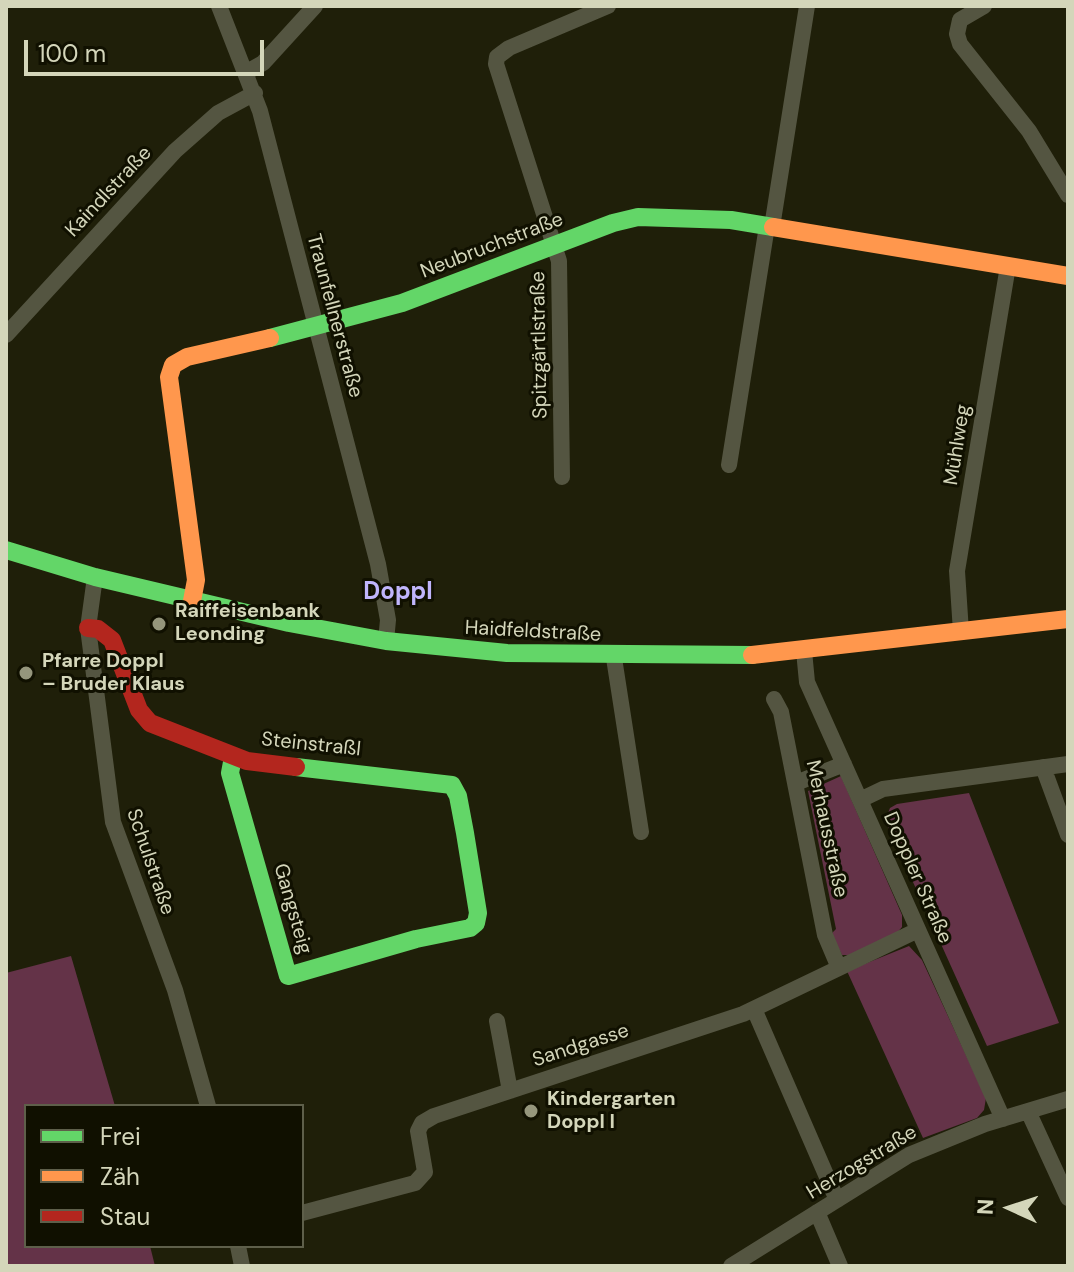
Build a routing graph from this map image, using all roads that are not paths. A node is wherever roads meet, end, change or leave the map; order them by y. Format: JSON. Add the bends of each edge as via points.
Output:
{"nodes":[{"id":1,"x":219,"y":6,"type":"edge"},
{"id":2,"x":315,"y":6,"type":"edge"},
{"id":3,"x":608,"y":6,"type":"edge"},
{"id":4,"x":807,"y":6,"type":"edge"},
{"id":5,"x":984,"y":6,"type":"edge"},
{"id":6,"x":247,"y":72,"type":"junction"},
{"id":7,"x":255,"y":93,"type":"junction"},
{"id":8,"x":1068,"y":195,"type":"edge"},
{"id":9,"x":769,"y":226,"type":"junction"},
{"id":10,"x":555,"y":247,"type":"junction"},
{"id":11,"x":1008,"y":266,"type":"junction"},
{"id":12,"x":1068,"y":276,"type":"edge"},
{"id":13,"x":316,"y":328,"type":"junction"},
{"id":14,"x":6,"y":335,"type":"edge"},
{"id":15,"x":729,"y":465,"type":"dead end"},
{"id":16,"x":562,"y":477,"type":"dead end"},
{"id":17,"x":6,"y":550,"type":"edge"},
{"id":18,"x":95,"y":577,"type":"junction"},
{"id":19,"x":192,"y":601,"type":"junction"},
{"id":20,"x":1068,"y":619,"type":"edge"},
{"id":21,"x":88,"y":628,"type":"junction"},
{"id":22,"x":961,"y":632,"type":"junction"},
{"id":23,"x":386,"y":641,"type":"junction"},
{"id":24,"x":804,"y":651,"type":"junction"},
{"id":25,"x":614,"y":658,"type":"junction"},
{"id":26,"x":774,"y":699,"type":"dead end"},
{"id":27,"x":233,"y":757,"type":"junction"},
{"id":28,"x":844,"y":764,"type":"junction"},
{"id":29,"x":1068,"y":764,"type":"edge"},
{"id":30,"x":1043,"y":767,"type":"junction"},
{"id":31,"x":796,"y":783,"type":"junction"},
{"id":32,"x":860,"y":800,"type":"junction"},
{"id":33,"x":641,"y":832,"type":"dead end"},
{"id":34,"x":1068,"y":835,"type":"edge"},
{"id":35,"x":476,"y":923,"type":"joint"},
{"id":36,"x":918,"y":930,"type":"junction"},
{"id":37,"x":839,"y":968,"type":"junction"},
{"id":38,"x":754,"y":1009,"type":"junction"},
{"id":39,"x":497,"y":1021,"type":"dead end"},
{"id":40,"x":510,"y":1091,"type":"junction"},
{"id":41,"x":1068,"y":1099,"type":"edge"},
{"id":42,"x":207,"y":1104,"type":"edge"},
{"id":43,"x":1028,"y":1111,"type":"junction"},
{"id":44,"x":1003,"y":1119,"type":"junction"},
{"id":45,"x":1068,"y":1198,"type":"edge"},
{"id":46,"x":837,"y":1200,"type":"junction"},
{"id":47,"x":304,"y":1212,"type":"edge"},
{"id":48,"x":817,"y":1212,"type":"junction"},
{"id":49,"x":731,"y":1266,"type":"edge"},
{"id":50,"x":840,"y":1266,"type":"edge"}],
"edges":[{"from":1,"to":6,"type":"street","name":"Traunfellnerstraße"},
{"from":2,"to":6,"type":"street","via":[[263,63]]},
{"from":3,"to":10,"type":"street","name":"Spitzgärtlstraße","via":[[497,57],[497,73]]},
{"from":4,"to":9,"type":"street"},
{"from":5,"to":8,"type":"street","via":[[960,20],[960,44],[1029,131]]},
{"from":6,"to":7,"type":"street","name":"Traunfellnerstraße"},
{"from":7,"to":13,"type":"street","name":"Traunfellnerstraße"},
{"from":7,"to":14,"type":"street","name":"Kaindlstraße","via":[[218,113],[175,151]]},
{"from":9,"to":10,"type":"street","name":"Neubruchstraße","via":[[702,217],[638,217]]},
{"from":9,"to":11,"type":"street","name":"Neubruchstraße"},
{"from":9,"to":15,"type":"street"},
{"from":10,"to":13,"type":"street","name":"Neubruchstraße","via":[[413,300]]},
{"from":10,"to":16,"type":"street","name":"Spitzgärtlstraße","via":[[562,288]]},
{"from":11,"to":12,"type":"street","name":"Neubruchstraße"},
{"from":11,"to":22,"type":"street","name":"Mühlweg","via":[[957,571]]},
{"from":13,"to":19,"type":"street","name":"Neubruchstraße","via":[[187,357],[170,371],[196,580]]},
{"from":13,"to":23,"type":"street","name":"Traunfellnerstraße","via":[[378,564],[388,620]]},
{"from":17,"to":18,"type":"street","name":"Haidfeldstraße"},
{"from":18,"to":19,"type":"street","name":"Haidfeldstraße"},
{"from":18,"to":21,"type":"street","name":"Schulstraße"},
{"from":19,"to":23,"type":"street","name":"Haidfeldstraße"},
{"from":20,"to":22,"type":"street","name":"Haidfeldstraße"},
{"from":21,"to":27,"type":"street","name":"Steinstraßl","via":[[112,640],[143,717]]},
{"from":21,"to":42,"type":"street","name":"Schulstraße","via":[[113,822],[175,990]]},
{"from":22,"to":24,"type":"street","name":"Haidfeldstraße"},
{"from":23,"to":25,"type":"street","name":"Haidfeldstraße"},
{"from":24,"to":25,"type":"street","name":"Haidfeldstraße"},
{"from":24,"to":28,"type":"street","name":"Doppler Straße","via":[[807,682]]},
{"from":25,"to":33,"type":"street"},
{"from":26,"to":31,"type":"street","name":"Merhausstraße"},
{"from":27,"to":35,"type":"street","name":"Steinstraßl","via":[[452,785],[465,833]]},
{"from":27,"to":35,"type":"street","name":"Gangsteig","via":[[230,773],[288,976]]},
{"from":28,"to":31,"type":"street"},
{"from":28,"to":32,"type":"street","name":"Doppler Straße"},
{"from":29,"to":30,"type":"street"},
{"from":30,"to":32,"type":"street","via":[[883,789]]},
{"from":30,"to":34,"type":"street"},
{"from":31,"to":37,"type":"street","name":"Merhausstraße","via":[[825,935]]},
{"from":32,"to":36,"type":"street","name":"Doppler Straße"},
{"from":36,"to":37,"type":"street","name":"Sandgasse"},
{"from":36,"to":44,"type":"street","name":"Doppler Straße"},
{"from":37,"to":38,"type":"street","name":"Sandgasse"},
{"from":38,"to":40,"type":"street","name":"Sandgasse"},
{"from":38,"to":46,"type":"street"},
{"from":39,"to":40,"type":"street"},
{"from":40,"to":47,"type":"street","name":"Sandgasse","via":[[422,1123],[418,1139],[425,1172],[415,1183]]},
{"from":41,"to":43,"type":"street","name":"Herzogstraße"},
{"from":43,"to":44,"type":"street","name":"Herzogstraße"},
{"from":43,"to":45,"type":"street"},
{"from":44,"to":46,"type":"street","name":"Herzogstraße","via":[[929,1145]]},
{"from":46,"to":48,"type":"street","name":"Herzogstraße"},
{"from":48,"to":49,"type":"street","name":"Herzogstraße"},
{"from":48,"to":50,"type":"street"}]}
